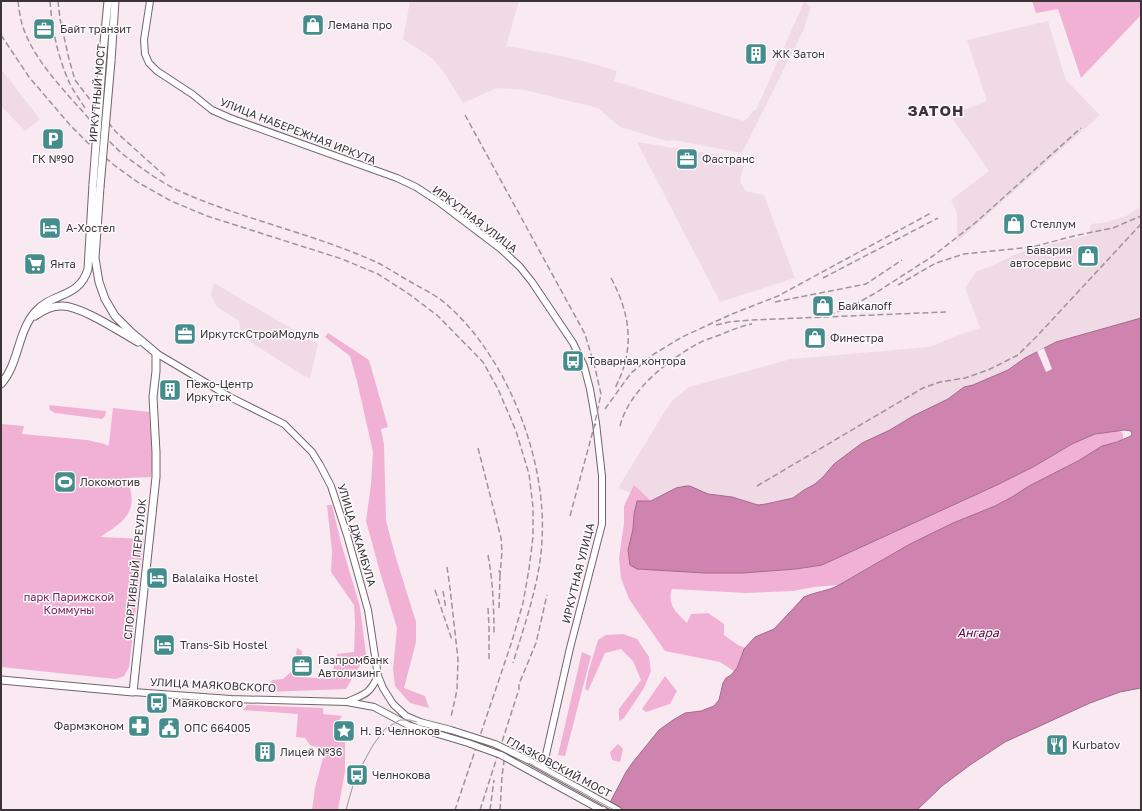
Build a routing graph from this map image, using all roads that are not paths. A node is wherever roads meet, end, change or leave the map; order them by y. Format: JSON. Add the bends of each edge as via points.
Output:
{"nodes":[{"id":1,"x":108,"y":1,"type":"edge"},
{"id":2,"x":115,"y":1,"type":"edge"},
{"id":3,"x":150,"y":1,"type":"edge"},
{"id":4,"x":397,"y":178,"type":"joint"},
{"id":5,"x":97,"y":186,"type":"junction"},
{"id":6,"x":29,"y":322,"type":"junction"},
{"id":7,"x":156,"y":353,"type":"junction"},
{"id":8,"x":1,"y":384,"type":"edge"},
{"id":9,"x":378,"y":676,"type":"junction"},
{"id":10,"x":1,"y":680,"type":"edge"},
{"id":11,"x":133,"y":692,"type":"junction"},
{"id":12,"x":347,"y":702,"type":"junction"},
{"id":13,"x":405,"y":715,"type":"junction"},
{"id":14,"x":394,"y":716,"type":"junction"},
{"id":15,"x":420,"y":722,"type":"joint"},
{"id":16,"x":418,"y":728,"type":"joint"},
{"id":17,"x":543,"y":768,"type":"junction"},
{"id":18,"x":601,"y":810,"type":"edge"},
{"id":19,"x":618,"y":810,"type":"edge"}],
"edges":[{"from":1,"to":5,"type":"main road","name":"ИРКУТНЫЙ МОСТ","bridge":true},
{"from":2,"to":5,"type":"main road","name":"ИРКУТНЫЙ МОСТ","bridge":true},
{"from":3,"to":4,"type":"main road","name":"УЛИЦА НАБЕРЕЖНАЯ ИРКУТА","via":[[144,40],[145,54],[157,71],[212,110]]},
{"from":4,"to":17,"type":"main road","name":"ИРКУТНАЯ УЛИЦА","via":[[439,202],[501,249],[520,267],[574,343],[590,389],[602,482],[602,524]]},
{"from":5,"to":6,"type":"main road","via":[[85,277],[77,288],[40,308]]},
{"from":5,"to":7,"type":"main road","name":"УЛИЦА ДЖАМБУЛА","via":[[95,258],[105,299],[115,316]]},
{"from":6,"to":7,"type":"main road","name":"УЛИЦА ДЖАМБУЛА","via":[[54,307],[72,307]]},
{"from":6,"to":8,"type":"main road","via":[[19,343],[12,368]]},
{"from":7,"to":9,"type":"main road","name":"УЛИЦА ДЖАМБУЛА","via":[[284,424],[312,452],[331,486],[347,535],[368,610]]},
{"from":7,"to":11,"type":"main road","name":"СПОРТИВНЫЙ ПЕРЕУЛОК","via":[[156,477]]},
{"from":9,"to":12,"type":"main road","via":[[367,693]]},
{"from":9,"to":13,"type":"main road","name":"УЛИЦА ДЖАМБУЛА","via":[[393,704]]},
{"from":10,"to":11,"type":"main road","name":"УЛИЦА МАЯКОВСКОГО"},
{"from":11,"to":12,"type":"main road","name":"УЛИЦА МАЯКОВСКОГО","via":[[231,699]]},
{"from":12,"to":14,"type":"main road","name":"УЛИЦА МАЯКОВСКОГО","via":[[374,707]]},
{"from":13,"to":14,"type":"main road"},
{"from":13,"to":15,"type":"main road","name":"УЛИЦА ДЖАМБУЛА"},
{"from":14,"to":16,"type":"main road","name":"УЛИЦА МАЯКОВСКОГО"},
{"from":15,"to":17,"type":"main road","name":"ГЛАЗКОВСКИЙ МОСТ","bridge":true,"via":[[495,744]]},
{"from":16,"to":18,"type":"main road","name":"ГЛАЗКОВСКИЙ МОСТ","bridge":true,"via":[[501,755]]},
{"from":17,"to":19,"type":"main road","name":"ГЛАЗКОВСКИЙ МОСТ"}]}
